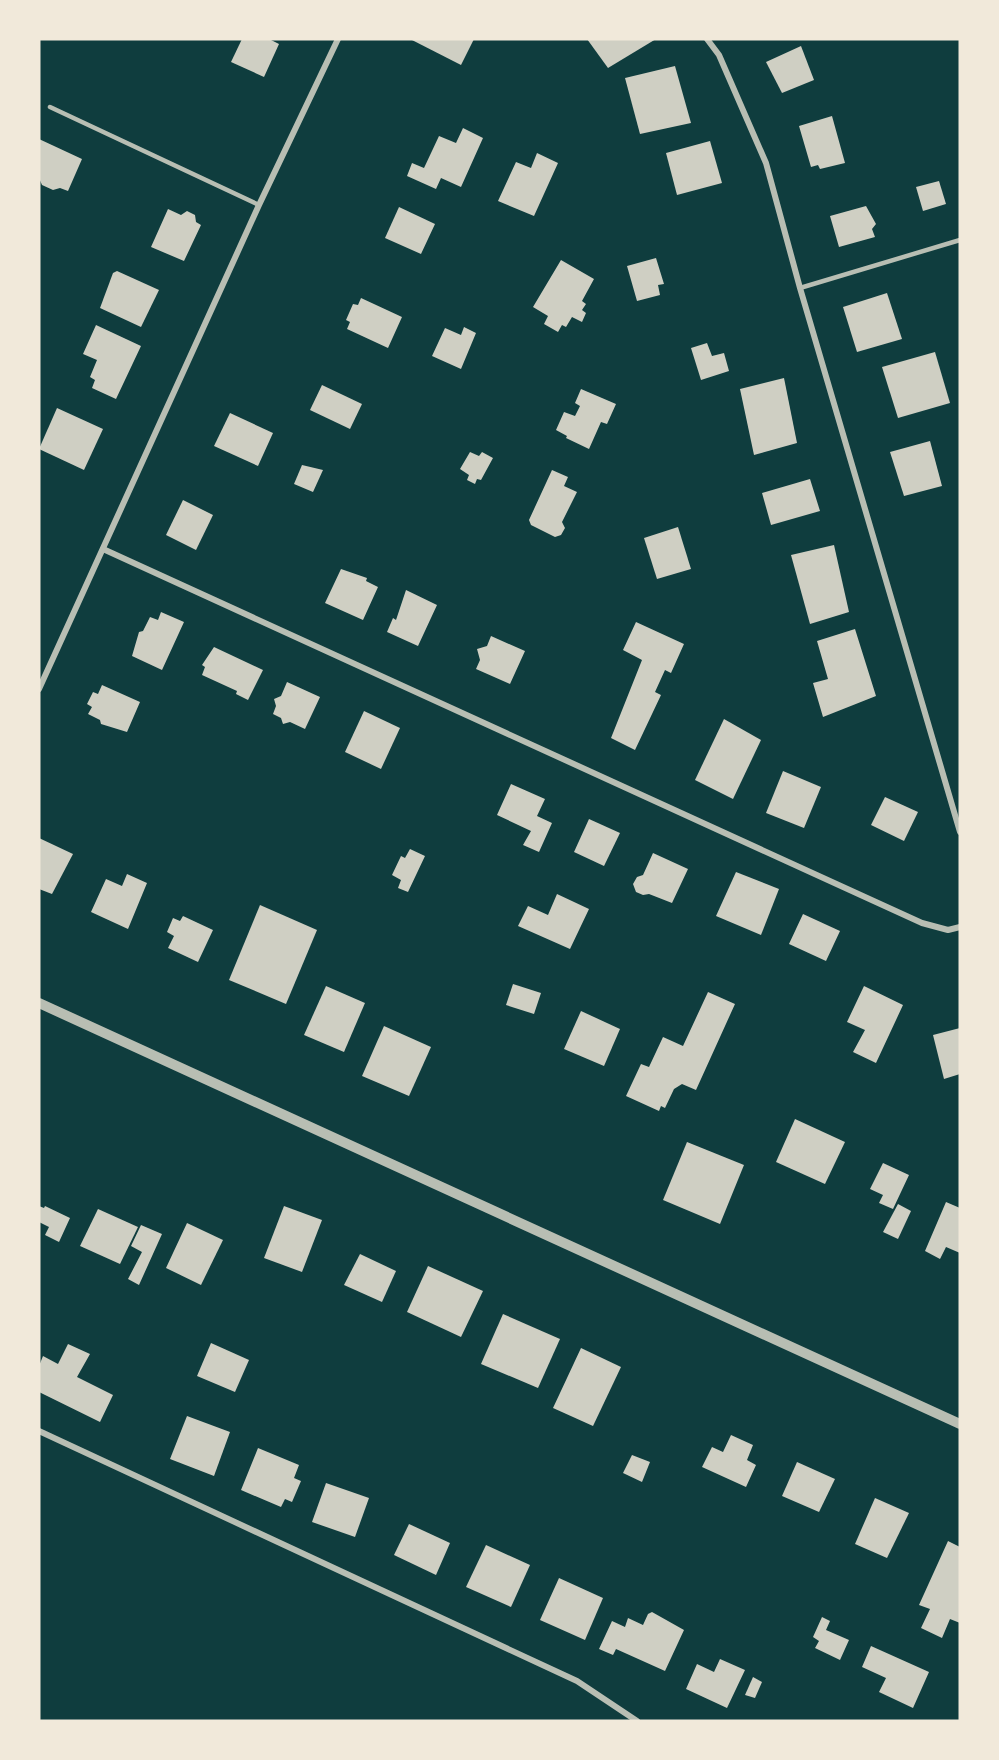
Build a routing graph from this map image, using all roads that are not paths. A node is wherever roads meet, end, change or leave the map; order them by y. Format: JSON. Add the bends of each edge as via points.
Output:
{"nodes":[{"id":1,"x":338,"y":39,"type":"edge"},
{"id":2,"x":707,"y":39,"type":"edge"},
{"id":3,"x":50,"y":107,"type":"dead end"},
{"id":4,"x":259,"y":205,"type":"junction"},
{"id":5,"x":960,"y":240,"type":"edge"},
{"id":6,"x":800,"y":288,"type":"junction"},
{"id":7,"x":103,"y":549,"type":"junction"},
{"id":8,"x":39,"y":689,"type":"edge"},
{"id":9,"x":960,"y":832,"type":"edge"},
{"id":10,"x":960,"y":927,"type":"edge"},
{"id":11,"x":39,"y":1003,"type":"edge"},
{"id":12,"x":960,"y":1424,"type":"edge"},
{"id":13,"x":39,"y":1431,"type":"edge"},
{"id":14,"x":637,"y":1721,"type":"edge"}],
"edges":[{"from":1,"to":4,"type":"street"},
{"from":2,"to":6,"type":"street","via":[[719,55],[766,163]]},
{"from":3,"to":4,"type":"lane"},
{"from":4,"to":7,"type":"street"},
{"from":5,"to":6,"type":"lane"},
{"from":6,"to":9,"type":"street"},
{"from":7,"to":8,"type":"street"},
{"from":7,"to":10,"type":"street","via":[[922,923],[948,930]]},
{"from":11,"to":12,"type":"street"},
{"from":13,"to":14,"type":"street","via":[[577,1681]]}]}
